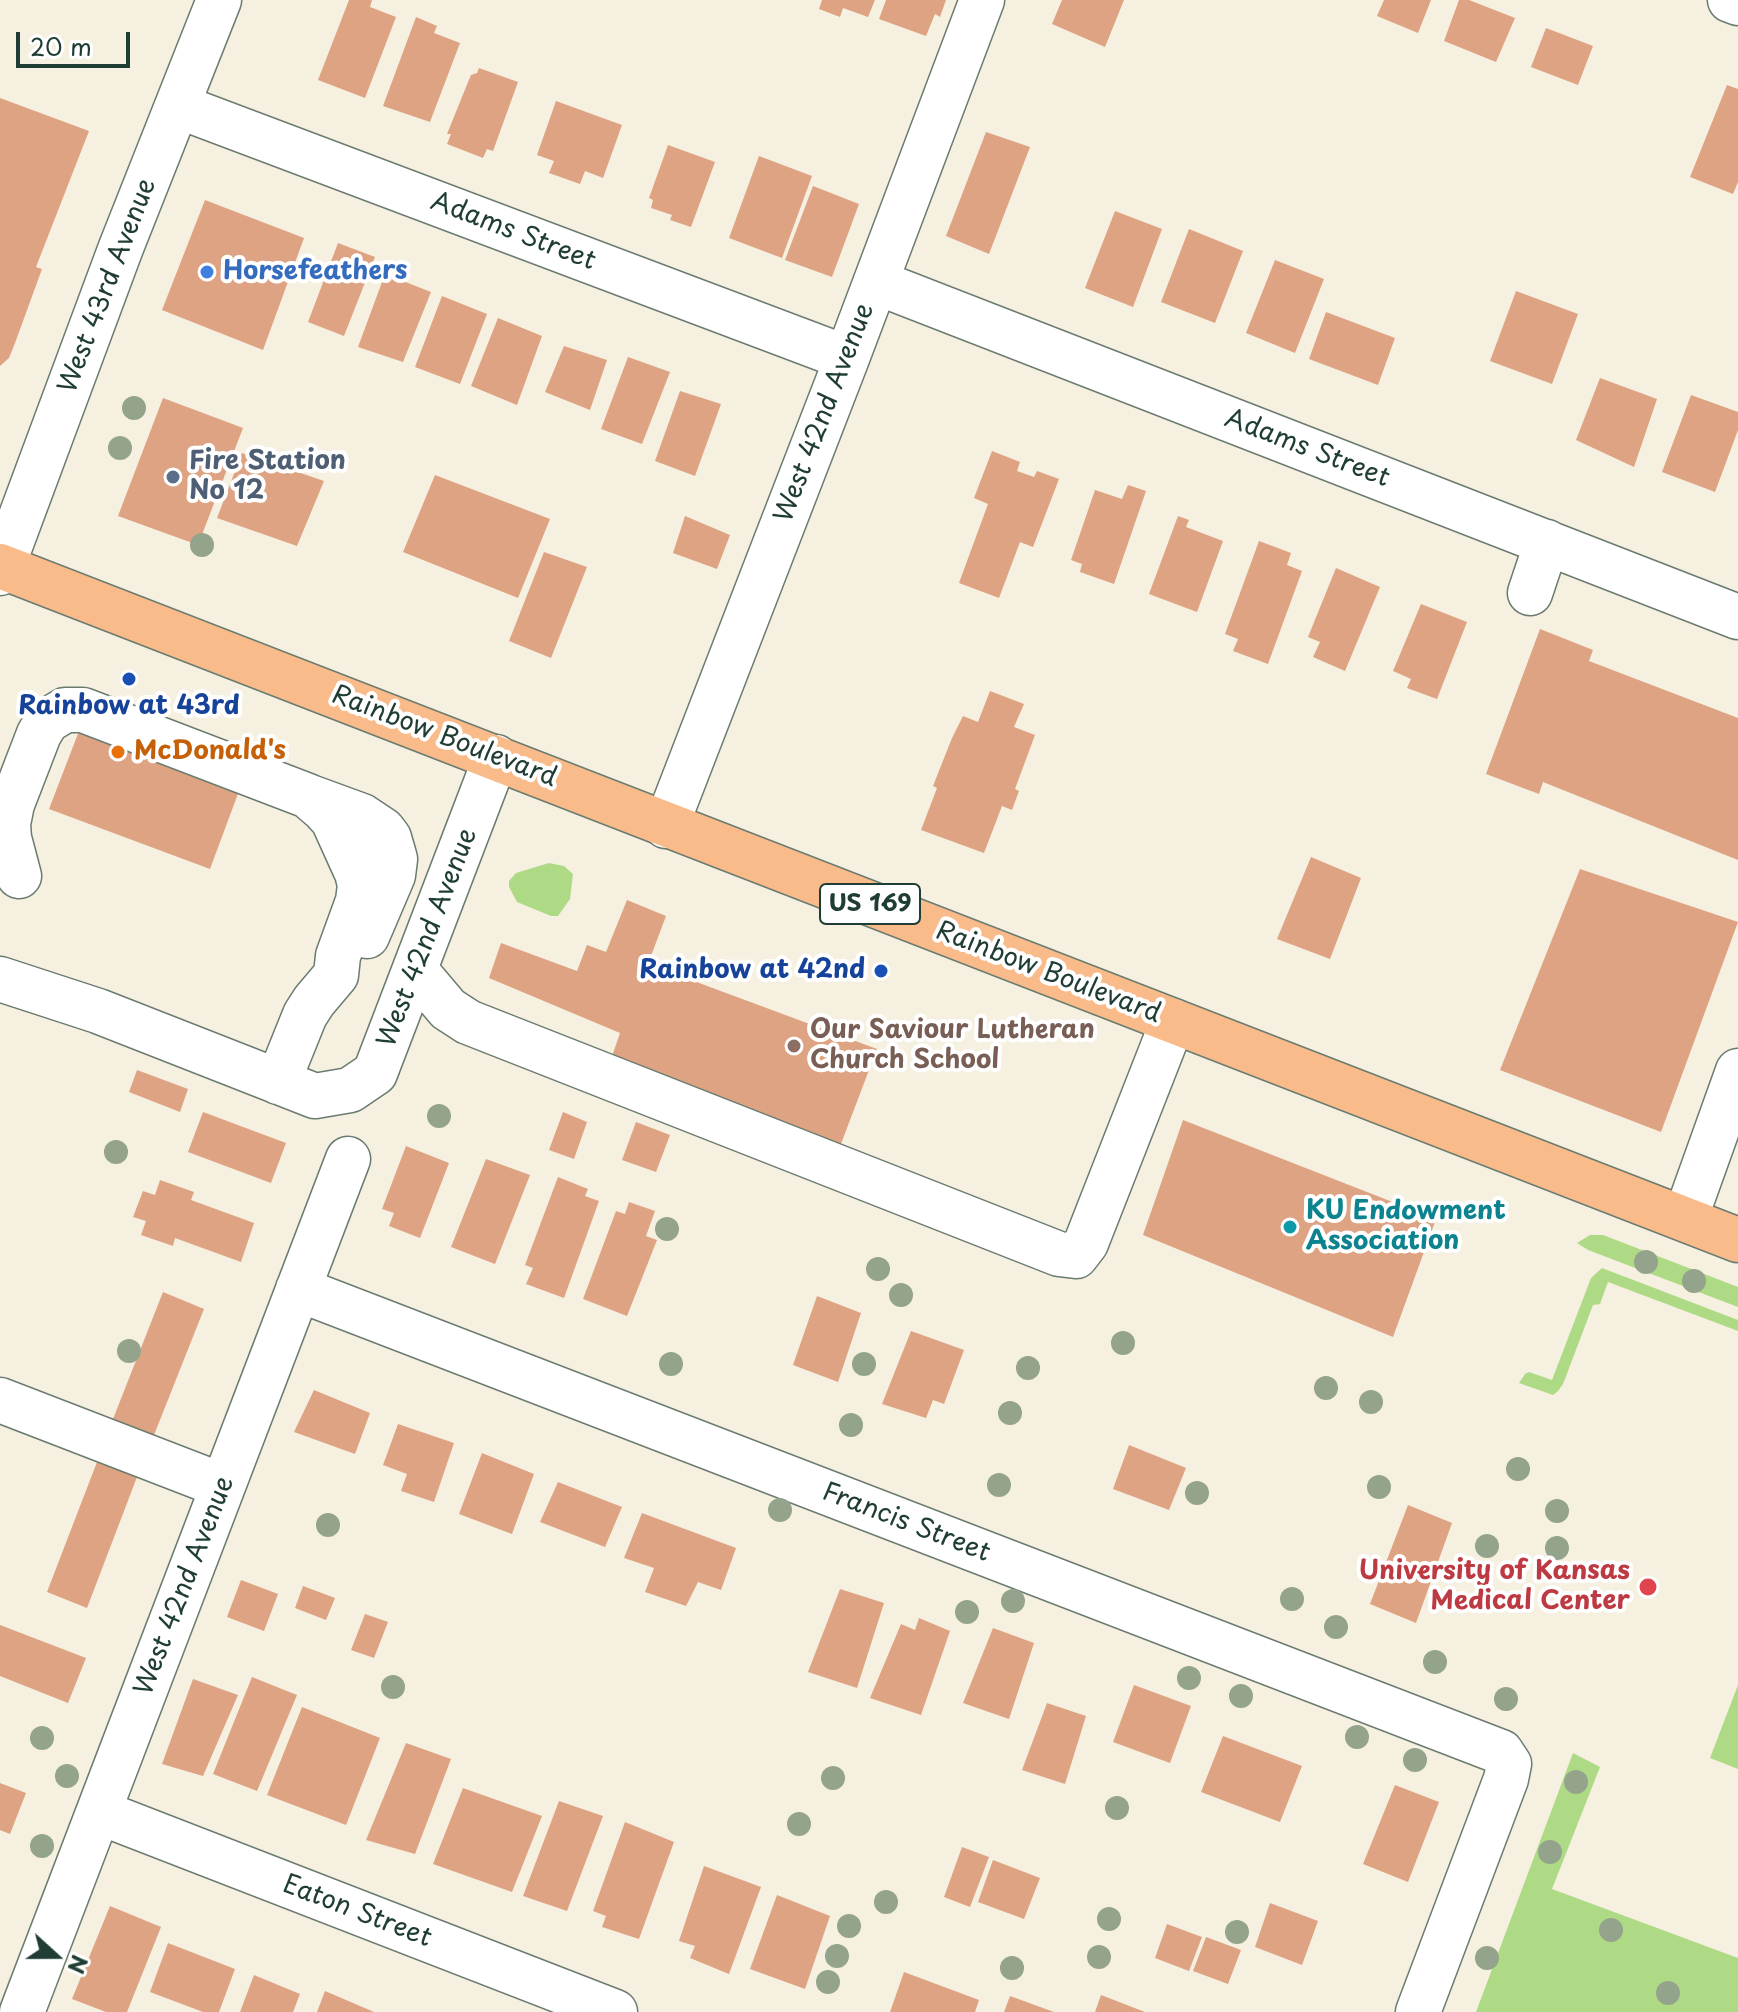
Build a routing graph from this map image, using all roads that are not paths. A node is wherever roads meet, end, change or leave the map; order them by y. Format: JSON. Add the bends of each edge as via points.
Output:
{"nodes":[{"id":1,"x":219,"y":0,"type":"edge"},
{"id":2,"x":982,"y":0,"type":"edge"},
{"id":3,"x":1730,"y":0,"type":"edge"},
{"id":4,"x":1738,"y":3,"type":"edge"},
{"id":5,"x":178,"y":106,"type":"junction"},
{"id":6,"x":876,"y":282,"type":"junction"},
{"id":7,"x":847,"y":358,"type":"junction"},
{"id":8,"x":1547,"y":542,"type":"junction"},
{"id":9,"x":1,"y":568,"type":"edge"},
{"id":10,"x":1530,"y":593,"type":"dead end"},
{"id":11,"x":1738,"y":617,"type":"edge"},
{"id":12,"x":496,"y":757,"type":"junction"},
{"id":13,"x":666,"y":826,"type":"junction"},
{"id":14,"x":19,"y":876,"type":"dead end"},
{"id":15,"x":415,"y":970,"type":"junction"},
{"id":16,"x":0,"y":979,"type":"edge"},
{"id":17,"x":1173,"y":1021,"type":"junction"},
{"id":18,"x":1738,"y":1071,"type":"edge"},
{"id":19,"x":278,"y":1082,"type":"junction"},
{"id":20,"x":348,"y":1159,"type":"dead end"},
{"id":21,"x":1685,"y":1219,"type":"junction"},
{"id":22,"x":1738,"y":1240,"type":"edge"},
{"id":23,"x":298,"y":1289,"type":"junction"},
{"id":24,"x":0,"y":1400,"type":"edge"},
{"id":25,"x":223,"y":1486,"type":"junction"},
{"id":26,"x":99,"y":1812,"type":"junction"},
{"id":27,"x":22,"y":2012,"type":"edge"},
{"id":28,"x":615,"y":2012,"type":"edge"},
{"id":29,"x":1418,"y":2012,"type":"edge"}],
"edges":[{"from":1,"to":5,"type":"street","name":"West 43rd Avenue"},
{"from":2,"to":6,"type":"street","name":"West 42nd Avenue"},
{"from":3,"to":4,"type":"street"},
{"from":5,"to":7,"type":"street","name":"Adams Street"},
{"from":5,"to":9,"type":"street","name":"West 43rd Avenue"},
{"from":6,"to":7,"type":"street","name":"West 42nd Avenue"},
{"from":6,"to":8,"type":"street","name":"Adams Street"},
{"from":7,"to":13,"type":"street","name":"West 42nd Avenue"},
{"from":8,"to":10,"type":"street"},
{"from":8,"to":11,"type":"street","name":"Adams Street"},
{"from":9,"to":12,"type":"main road","name":"Rainbow Boulevard","number":"US 169"},
{"from":12,"to":13,"type":"main road","name":"Rainbow Boulevard","number":"US 169"},
{"from":12,"to":15,"type":"street","name":"West 42nd Avenue"},
{"from":13,"to":17,"type":"main road","name":"Rainbow Boulevard","number":"US 169"},
{"from":14,"to":19,"type":"street","via":[[9,838],[12,804],[39,734],[47,721],[65,710],[83,710],[308,796],[333,820],[360,885],[336,975],[305,1015]]},
{"from":15,"to":17,"type":"street","via":[[448,1009],[468,1022],[1059,1254],[1076,1256],[1086,1243]]},
{"from":15,"to":19,"type":"street","name":"West 42nd Avenue","via":[[375,1073],[350,1090],[315,1096]]},
{"from":16,"to":19,"type":"street","via":[[98,1011]]},
{"from":17,"to":21,"type":"main road","name":"Rainbow Boulevard","number":"US 169"},
{"from":18,"to":21,"type":"street"},
{"from":20,"to":23,"type":"street","name":"West 42nd Avenue"},
{"from":21,"to":22,"type":"main road","name":"Rainbow Boulevard","number":"US 169"},
{"from":23,"to":25,"type":"street","name":"West 42nd Avenue"},
{"from":23,"to":29,"type":"street","name":"Francis Street","via":[[1501,1752],[1509,1764],[1506,1779]]},
{"from":24,"to":25,"type":"street"},
{"from":25,"to":26,"type":"street","name":"West 42nd Avenue"},
{"from":26,"to":27,"type":"street","name":"West 42nd Avenue"},
{"from":26,"to":28,"type":"street","name":"Eaton Street"}]}
